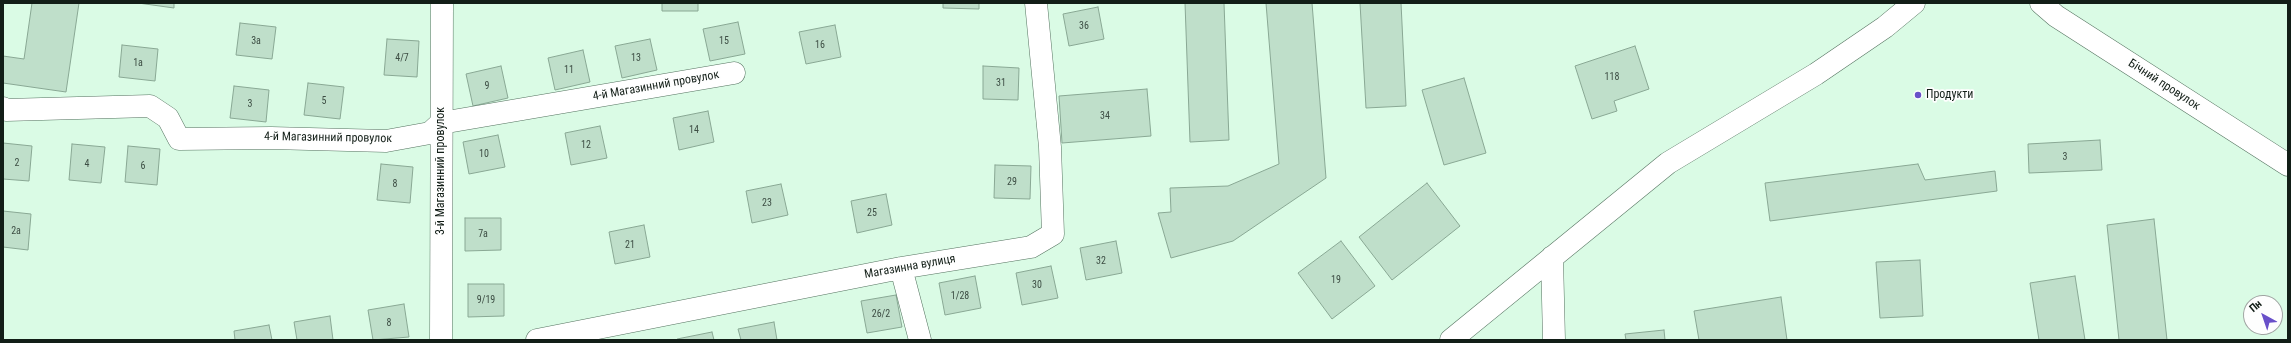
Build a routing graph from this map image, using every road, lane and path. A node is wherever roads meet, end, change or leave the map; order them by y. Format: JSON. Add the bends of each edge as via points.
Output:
{"nodes":[{"id":1,"x":442,"y":3,"type":"edge"},
{"id":2,"x":1036,"y":3,"type":"edge"},
{"id":3,"x":1914,"y":3,"type":"edge"},
{"id":4,"x":2041,"y":3,"type":"edge"},
{"id":5,"x":734,"y":73,"type":"dead end"},
{"id":6,"x":3,"y":108,"type":"edge"},
{"id":7,"x":441,"y":123,"type":"junction"},
{"id":8,"x":2288,"y":165,"type":"edge"},
{"id":9,"x":1552,"y":257,"type":"junction"},
{"id":10,"x":901,"y":268,"type":"junction"},
{"id":11,"x":441,"y":340,"type":"edge"},
{"id":12,"x":536,"y":340,"type":"edge"},
{"id":13,"x":920,"y":340,"type":"edge"},
{"id":14,"x":1451,"y":340,"type":"edge"},
{"id":15,"x":1554,"y":340,"type":"edge"}],
"edges":[{"from":1,"to":7,"type":"street","name":"3-й Магазинний провулок"},
{"from":2,"to":10,"type":"street","name":"Магазинна вулиця","via":[[1050,147],[1053,234],[1031,247]]},
{"from":3,"to":9,"type":"street","via":[[1885,27],[1816,74],[1668,163]]},
{"from":4,"to":8,"type":"street","name":"Бічний провулок","via":[[2056,16]]},
{"from":5,"to":7,"type":"street","name":"4-й Магазинний провулок"},
{"from":6,"to":7,"type":"street","name":"4-й Магазинний провулок","via":[[6,110],[150,106],[168,118],[179,139],[386,141],[430,134]]},
{"from":7,"to":11,"type":"street","name":"3-й Магазинний провулок"},
{"from":9,"to":14,"type":"street"},
{"from":9,"to":15,"type":"street"},
{"from":10,"to":12,"type":"street","name":"Магазинна вулиця"},
{"from":10,"to":13,"type":"street"}]}
